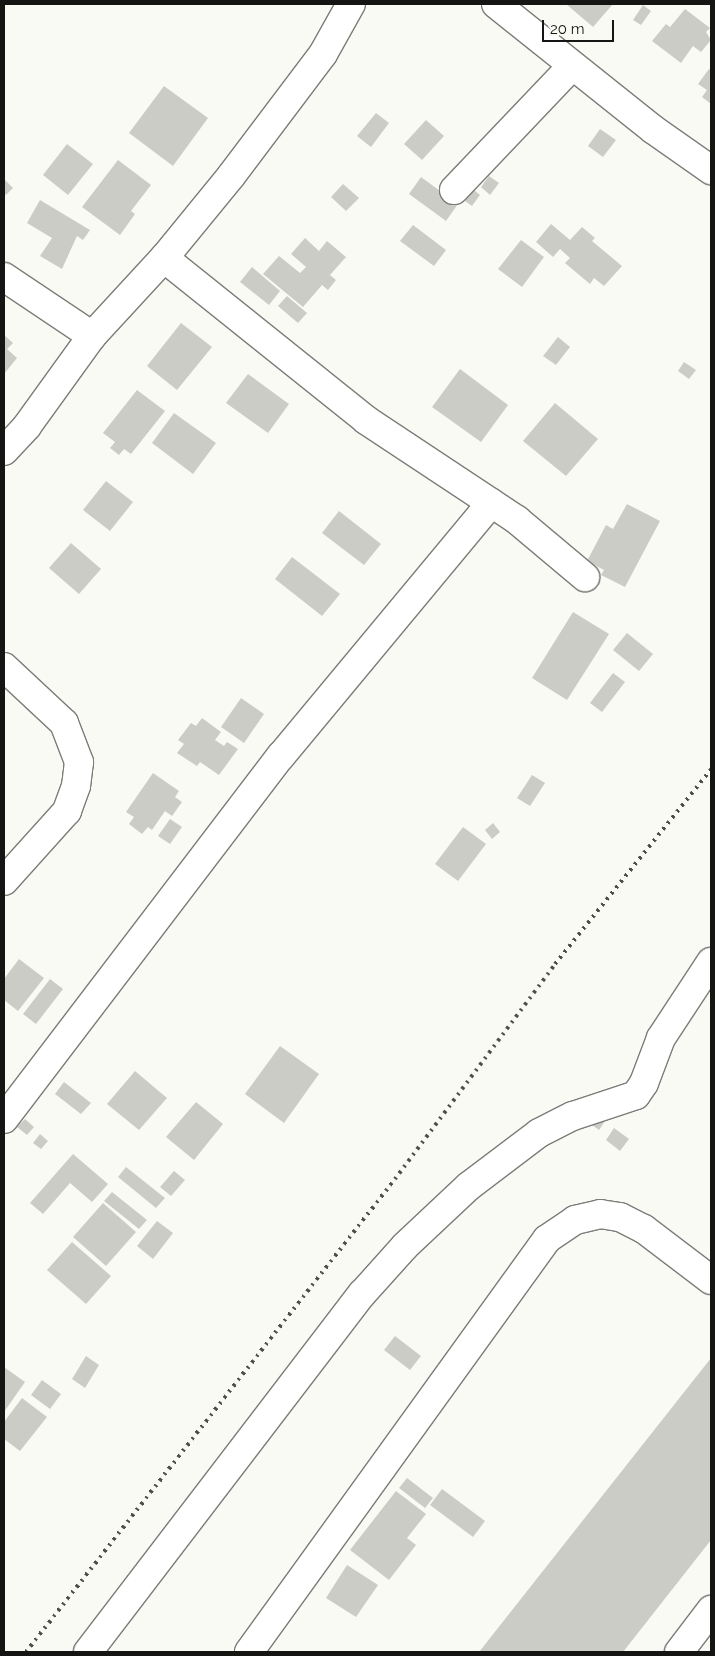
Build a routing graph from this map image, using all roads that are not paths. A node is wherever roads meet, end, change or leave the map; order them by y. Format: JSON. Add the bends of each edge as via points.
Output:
{"nodes":[{"id":1,"x":351,"y":4,"type":"edge"},
{"id":2,"x":496,"y":4,"type":"edge"},
{"id":3,"x":572,"y":66,"type":"junction"},
{"id":4,"x":711,"y":170,"type":"edge"},
{"id":5,"x":454,"y":190,"type":"dead end"},
{"id":6,"x":164,"y":258,"type":"junction"},
{"id":7,"x":4,"y":278,"type":"edge"},
{"id":8,"x":92,"y":336,"type":"junction"},
{"id":9,"x":4,"y":451,"type":"edge"},
{"id":10,"x":491,"y":503,"type":"junction"},
{"id":11,"x":585,"y":577,"type":"dead end"},
{"id":12,"x":4,"y":667,"type":"edge"},
{"id":13,"x":4,"y":881,"type":"edge"},
{"id":14,"x":711,"y":962,"type":"edge"},
{"id":15,"x":4,"y":1119,"type":"edge"},
{"id":16,"x":711,"y":1280,"type":"edge"},
{"id":17,"x":711,"y":1610,"type":"edge"},
{"id":18,"x":88,"y":1652,"type":"edge"},
{"id":19,"x":249,"y":1652,"type":"edge"},
{"id":20,"x":679,"y":1652,"type":"edge"}],
"edges":[{"from":1,"to":6,"type":"street","via":[[323,54]]},
{"from":2,"to":3,"type":"street"},
{"from":3,"to":4,"type":"street"},
{"from":3,"to":5,"type":"street"},
{"from":6,"to":8,"type":"street"},
{"from":6,"to":10,"type":"street","via":[[399,444]]},
{"from":7,"to":8,"type":"street"},
{"from":8,"to":9,"type":"street","via":[[27,426]]},
{"from":10,"to":11,"type":"street","via":[[517,520]]},
{"from":10,"to":15,"type":"street","via":[[281,756]]},
{"from":12,"to":13,"type":"street","via":[[64,723],[79,762],[76,786],[67,811]]},
{"from":14,"to":18,"type":"street","via":[[661,1038],[644,1083],[636,1095],[573,1116],[539,1133],[469,1186],[399,1253],[297,1378]]},
{"from":16,"to":19,"type":"street","via":[[644,1229],[620,1217],[600,1214],[575,1220],[547,1239]]},
{"from":17,"to":20,"type":"street"}]}
